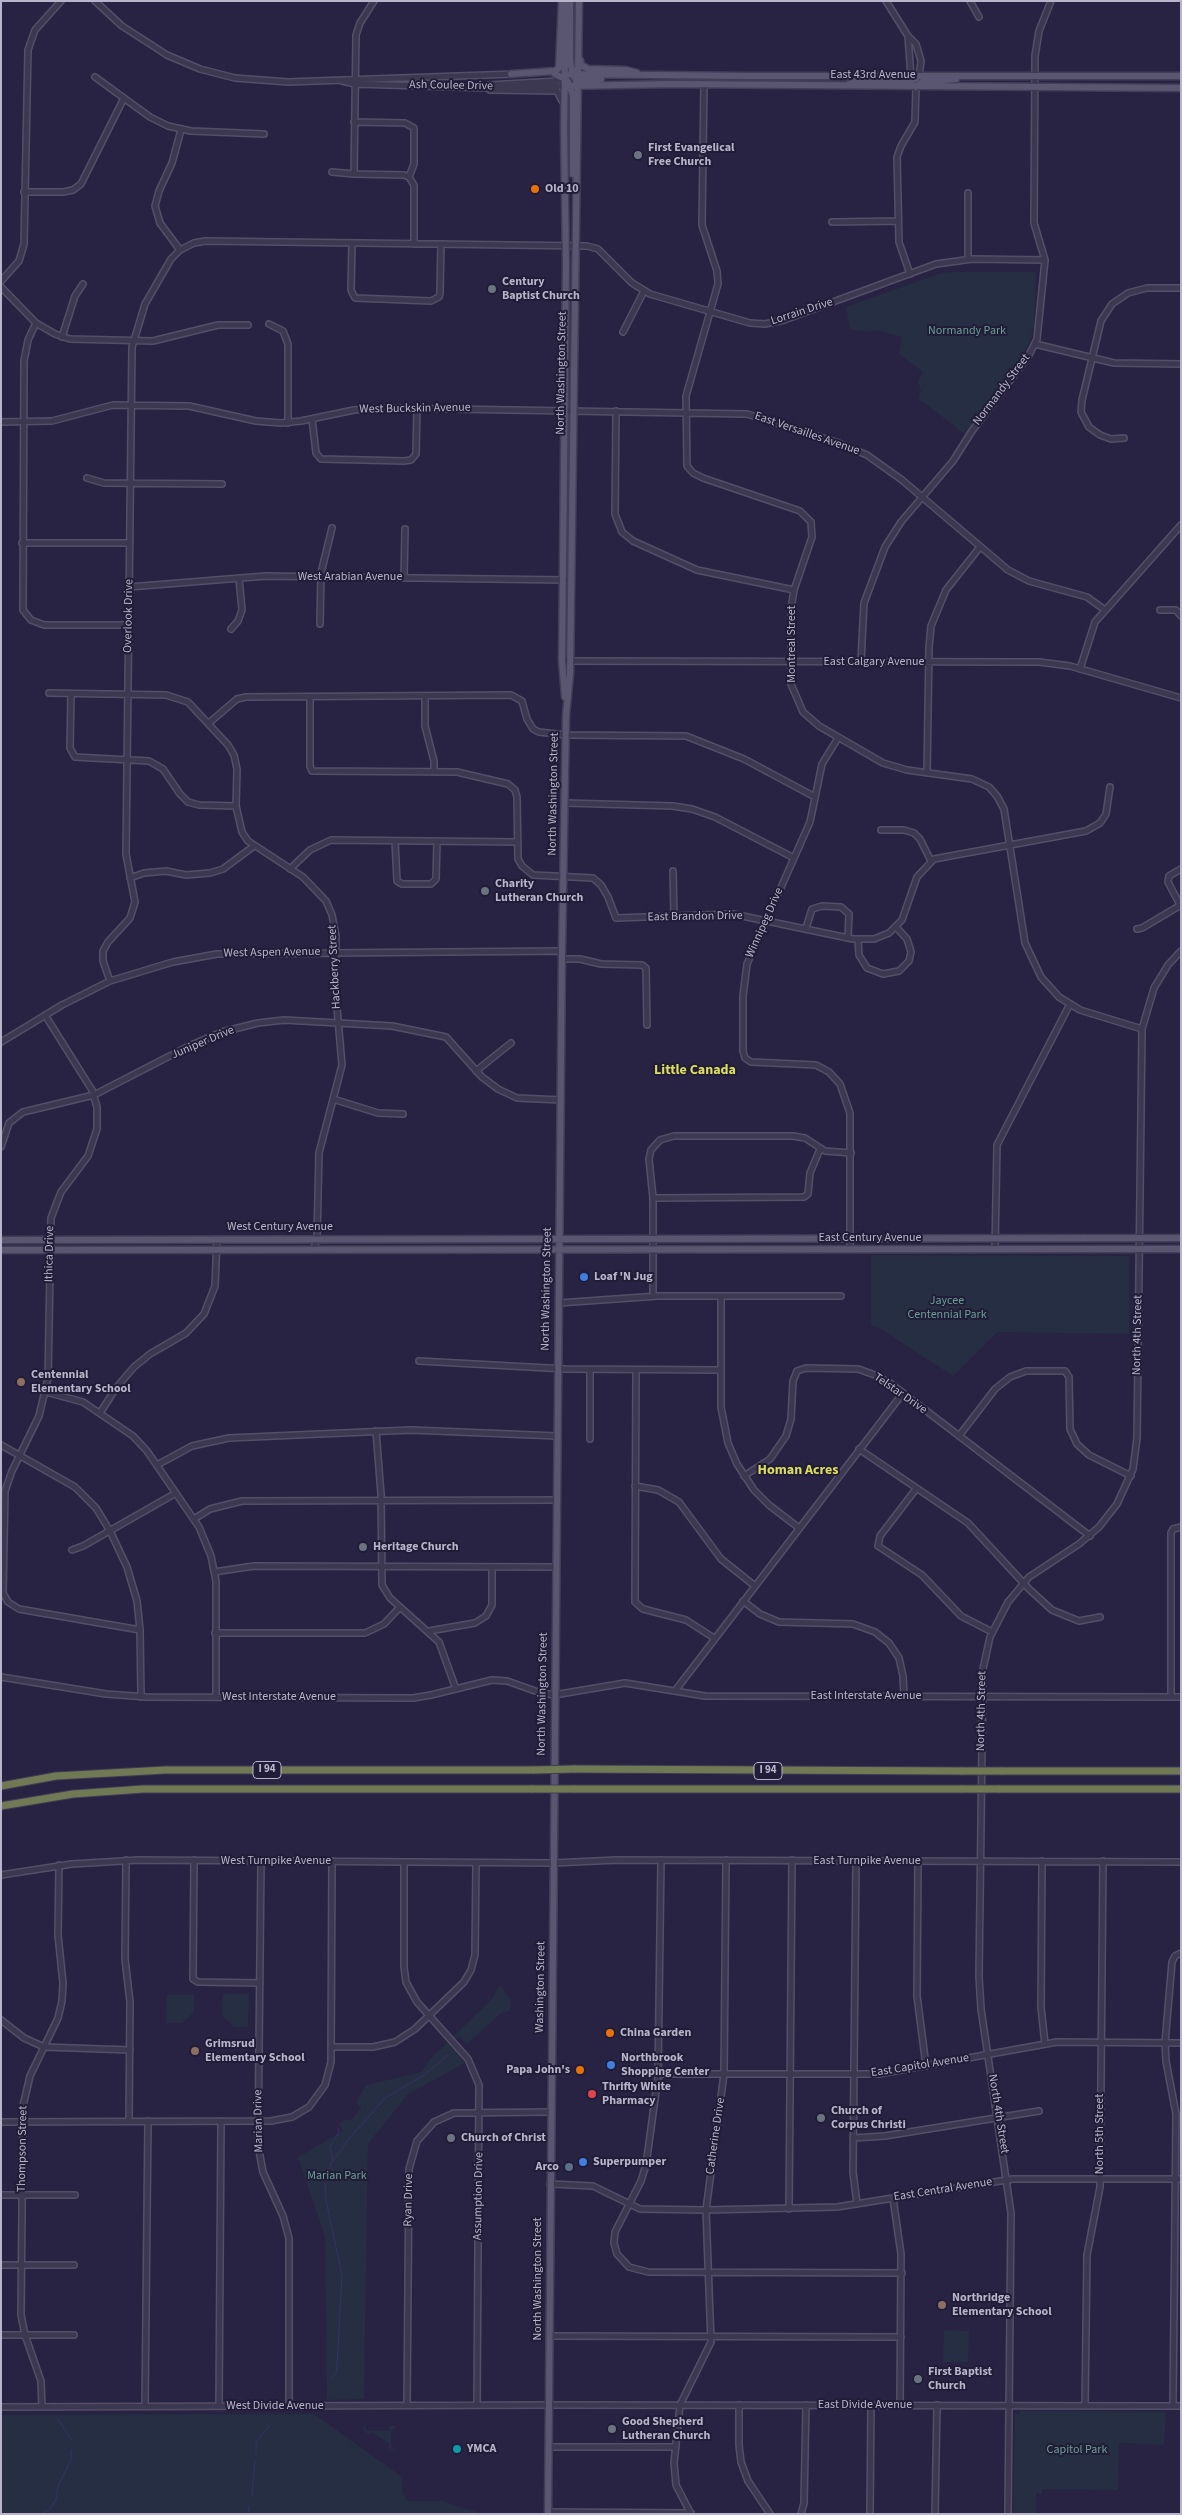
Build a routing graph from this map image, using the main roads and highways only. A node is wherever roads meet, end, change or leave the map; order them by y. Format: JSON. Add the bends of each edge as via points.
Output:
{"nodes":[{"id":1,"x":562,"y":1,"type":"edge"},
{"id":2,"x":566,"y":1,"type":"edge"},
{"id":3,"x":570,"y":1,"type":"edge"},
{"id":4,"x":579,"y":1,"type":"edge"},
{"id":5,"x":579,"y":55,"type":"junction"},
{"id":6,"x":511,"y":74,"type":"road end"},
{"id":7,"x":555,"y":74,"type":"road end"},
{"id":8,"x":642,"y":75,"type":"junction"},
{"id":9,"x":659,"y":75,"type":"junction"},
{"id":10,"x":699,"y":76,"type":"junction"},
{"id":11,"x":730,"y":76,"type":"junction"},
{"id":12,"x":1181,"y":76,"type":"edge"},
{"id":13,"x":919,"y":77,"type":"junction"},
{"id":14,"x":967,"y":77,"type":"junction"},
{"id":15,"x":571,"y":81,"type":"junction"},
{"id":16,"x":685,"y":84,"type":"junction"},
{"id":17,"x":635,"y":85,"type":"junction"},
{"id":18,"x":704,"y":85,"type":"junction"},
{"id":19,"x":840,"y":86,"type":"junction"},
{"id":20,"x":916,"y":87,"type":"junction"},
{"id":21,"x":1181,"y":88,"type":"edge"},
{"id":22,"x":577,"y":185,"type":"junction"},
{"id":23,"x":576,"y":202,"type":"junction"},
{"id":24,"x":572,"y":410,"type":"junction"},
{"id":25,"x":566,"y":715,"type":"junction"},
{"id":26,"x":559,"y":1237,"type":"junction"},
{"id":27,"x":1181,"y":1238,"type":"edge"},
{"id":28,"x":1,"y":1240,"type":"edge"},
{"id":29,"x":559,"y":1248,"type":"junction"},
{"id":30,"x":1181,"y":1249,"type":"edge"},
{"id":31,"x":1,"y":1250,"type":"edge"},
{"id":32,"x":1181,"y":1771,"type":"edge"},
{"id":33,"x":1,"y":1786,"type":"edge"},
{"id":34,"x":1181,"y":1789,"type":"edge"},
{"id":35,"x":1,"y":1806,"type":"edge"},
{"id":36,"x":553,"y":1863,"type":"joint"},
{"id":37,"x":551,"y":2112,"type":"joint"},
{"id":38,"x":548,"y":2513,"type":"edge"}],
"edges":[{"from":1,"to":6,"type":"main road","via":[[559,68]]},
{"from":2,"to":15,"type":"main road","name":"North Washington Street"},
{"from":3,"to":15,"type":"main road"},
{"from":4,"to":5,"type":"main road","name":"North Washington Street"},
{"from":5,"to":8,"type":"main road","via":[[580,63],[588,69],[626,70]]},
{"from":5,"to":15,"type":"main road","name":"North Washington Street"},
{"from":7,"to":15,"type":"main road"},
{"from":8,"to":9,"type":"main road","name":"East 43rd Avenue"},
{"from":8,"to":15,"type":"main road","name":"East 43rd Avenue"},
{"from":9,"to":10,"type":"main road","name":"East 43rd Avenue"},
{"from":9,"to":15,"type":"main road"},
{"from":10,"to":11,"type":"main road","name":"East 43rd Avenue"},
{"from":10,"to":16,"type":"main road","via":[[698,81]]},
{"from":11,"to":13,"type":"main road","name":"East 43rd Avenue"},
{"from":11,"to":18,"type":"main road"},
{"from":12,"to":14,"type":"main road","name":"East 43rd Avenue"},
{"from":13,"to":14,"type":"main road","name":"East 43rd Avenue"},
{"from":13,"to":19,"type":"main road","via":[[903,82],[858,81]]},
{"from":14,"to":20,"type":"main road","via":[[946,82],[922,82]]},
{"from":15,"to":17,"type":"main road","name":"East 43rd Avenue","via":[[594,86]]},
{"from":15,"to":22,"type":"main road","name":"North Washington Street"},
{"from":15,"to":23,"type":"main road"},
{"from":15,"to":24,"type":"main road","name":"North Washington Street","via":[[564,120]]},
{"from":16,"to":17,"type":"main road","name":"East 43rd Avenue"},
{"from":16,"to":18,"type":"main road","name":"East 43rd Avenue"},
{"from":17,"to":22,"type":"main road","via":[[591,89],[583,94]]},
{"from":18,"to":19,"type":"main road","name":"East 43rd Avenue"},
{"from":19,"to":20,"type":"main road","name":"East 43rd Avenue"},
{"from":20,"to":21,"type":"main road","name":"East 43rd Avenue"},
{"from":22,"to":23,"type":"main road","name":"North Washington Street"},
{"from":23,"to":24,"type":"main road","name":"North Washington Street"},
{"from":24,"to":25,"type":"main road","name":"North Washington Street","via":[[570,661]]},
{"from":24,"to":25,"type":"main road","name":"North Washington Street","via":[[563,580],[562,661]]},
{"from":25,"to":26,"type":"main road","name":"North Washington Street"},
{"from":26,"to":27,"type":"main road","name":"East Century Avenue"},
{"from":26,"to":28,"type":"main road","name":"West Century Avenue"},
{"from":26,"to":29,"type":"main road","name":"North Washington Street"},
{"from":29,"to":30,"type":"main road","name":"East Century Avenue"},
{"from":29,"to":31,"type":"main road","name":"West Century Avenue"},
{"from":29,"to":36,"type":"main road","name":"North Washington Street"},
{"from":32,"to":33,"type":"highway","number":"I 94","bridge":true,"via":[[165,1770],[76,1774]]},
{"from":34,"to":35,"type":"highway","number":"I 94","bridge":true,"via":[[134,1789],[56,1796]]},
{"from":36,"to":37,"type":"main road","name":"Washington Street"},
{"from":37,"to":38,"type":"main road","name":"North Washington Street"}]}
